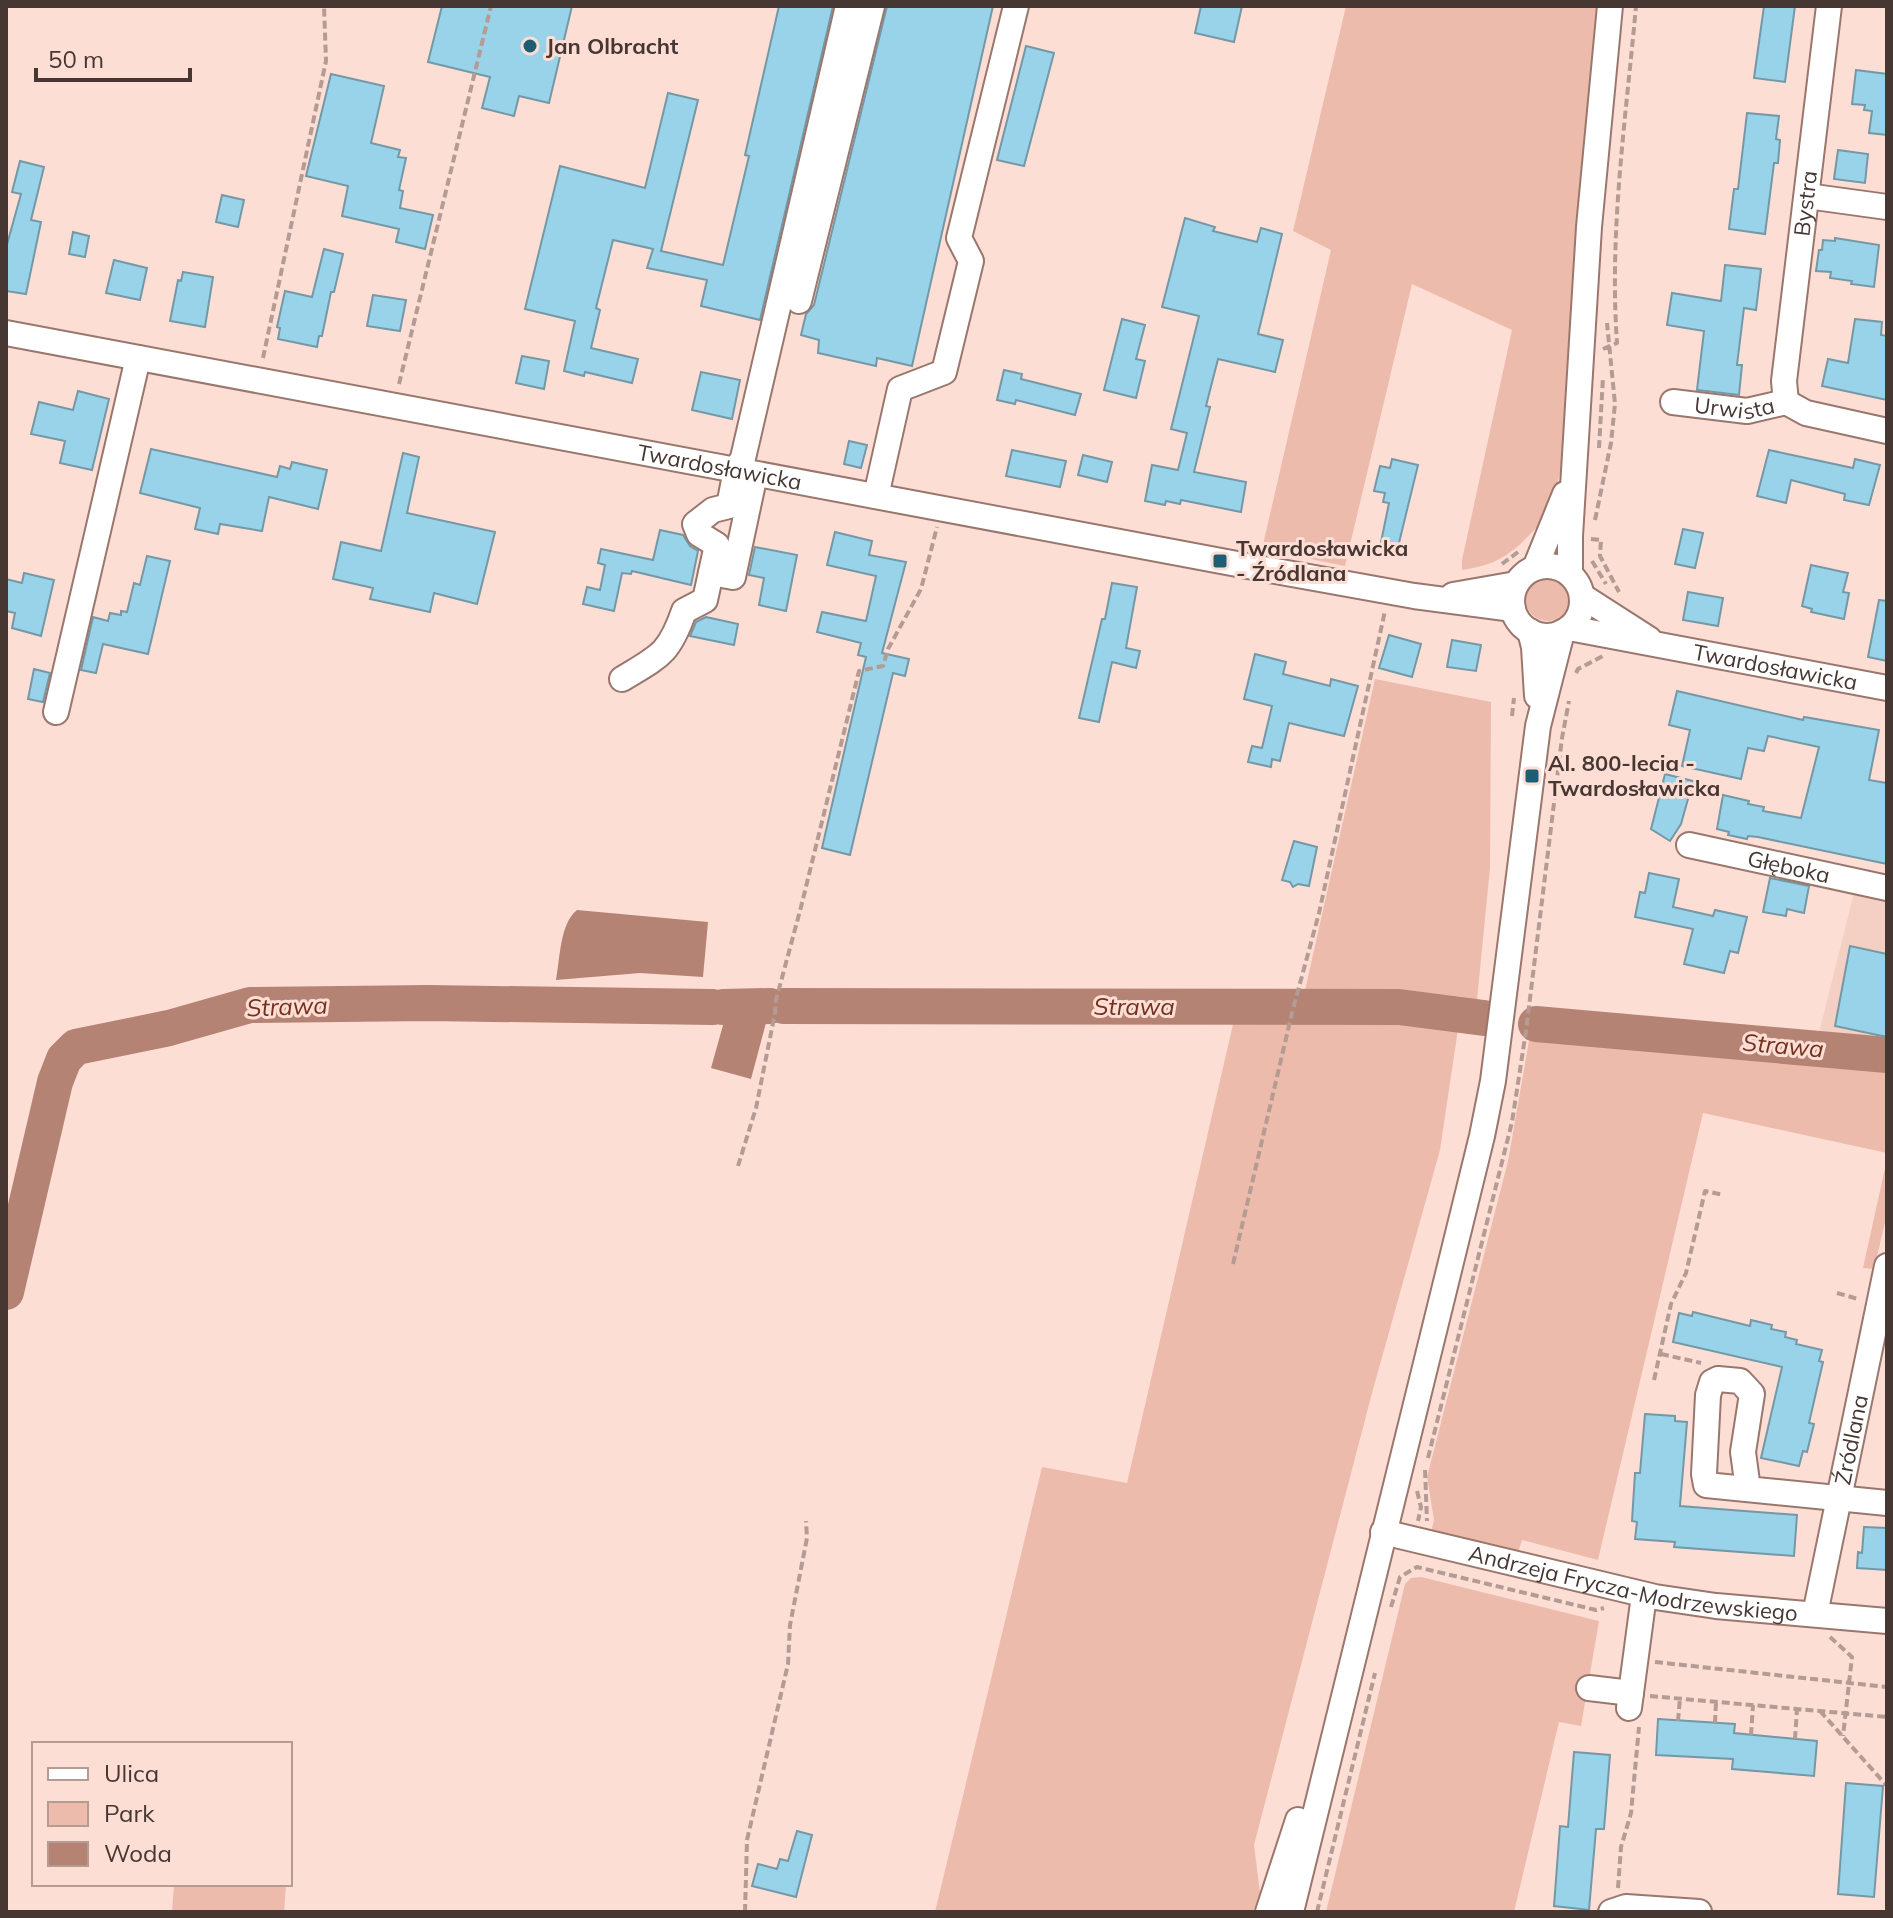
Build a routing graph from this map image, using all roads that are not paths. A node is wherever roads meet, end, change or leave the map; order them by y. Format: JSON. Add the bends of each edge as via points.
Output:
{"nodes":[{"id":1,"x":848,"y":6,"type":"edge"},
{"id":2,"x":872,"y":6,"type":"edge"},
{"id":3,"x":1016,"y":6,"type":"edge"},
{"id":4,"x":1610,"y":6,"type":"edge"},
{"id":5,"x":1829,"y":6,"type":"edge"},
{"id":6,"x":1807,"y":196,"type":"junction"},
{"id":7,"x":1887,"y":207,"type":"edge"},
{"id":8,"x":799,"y":301,"type":"dead end"},
{"id":9,"x":6,"y":333,"type":"edge"},
{"id":10,"x":138,"y":358,"type":"junction"},
{"id":11,"x":1673,"y":402,"type":"dead end"},
{"id":12,"x":1786,"y":402,"type":"junction"},
{"id":13,"x":1887,"y":431,"type":"edge"},
{"id":14,"x":1587,"y":455,"type":"junction"},
{"id":15,"x":746,"y":472,"type":"junction"},
{"id":16,"x":876,"y":496,"type":"junction"},
{"id":17,"x":711,"y":573,"type":"junction"},
{"id":18,"x":1570,"y":574,"type":"junction"},
{"id":19,"x":1526,"y":576,"type":"junction"},
{"id":20,"x":1582,"y":596,"type":"junction"},
{"id":21,"x":1435,"y":598,"type":"junction"},
{"id":22,"x":1513,"y":609,"type":"junction"},
{"id":23,"x":1617,"y":629,"type":"junction"},
{"id":24,"x":1566,"y":630,"type":"junction"},
{"id":25,"x":1530,"y":631,"type":"junction"},
{"id":26,"x":622,"y":679,"type":"dead end"},
{"id":27,"x":1887,"y":688,"type":"edge"},
{"id":28,"x":56,"y":712,"type":"dead end"},
{"id":29,"x":1538,"y":726,"type":"junction"},
{"id":30,"x":1689,"y":845,"type":"dead end"},
{"id":31,"x":1887,"y":888,"type":"edge"},
{"id":32,"x":1887,"y":1266,"type":"edge"},
{"id":33,"x":1876,"y":1303,"type":"edge"},
{"id":34,"x":1879,"y":1345,"type":"edge"},
{"id":35,"x":1748,"y":1489,"type":"dead end"},
{"id":36,"x":1838,"y":1500,"type":"junction"},
{"id":37,"x":1887,"y":1503,"type":"edge"},
{"id":38,"x":1383,"y":1532,"type":"junction"},
{"id":39,"x":1644,"y":1595,"type":"junction"},
{"id":40,"x":1815,"y":1614,"type":"junction"},
{"id":41,"x":1887,"y":1621,"type":"edge"},
{"id":42,"x":1351,"y":1662,"type":"junction"},
{"id":43,"x":1589,"y":1688,"type":"dead end"},
{"id":44,"x":1614,"y":1910,"type":"edge"},
{"id":45,"x":1268,"y":1912,"type":"edge"},
{"id":46,"x":1291,"y":1912,"type":"edge"},
{"id":47,"x":1699,"y":1912,"type":"edge"}],
"edges":[{"from":1,"to":15,"type":"street","via":[[743,458]]},
{"from":2,"to":8,"type":"street"},
{"from":3,"to":16,"type":"street","via":[[959,238],[971,261],[944,372],[900,389]]},
{"from":4,"to":14,"type":"street","via":[[1589,227]]},
{"from":5,"to":6,"type":"street","name":"Bystra"},
{"from":6,"to":7,"type":"street"},
{"from":6,"to":12,"type":"street","name":"Bystra","via":[[1784,381]]},
{"from":9,"to":10,"type":"street","name":"Twardosławicka"},
{"from":10,"to":15,"type":"street","name":"Twardosławicka"},
{"from":10,"to":28,"type":"street"},
{"from":11,"to":12,"type":"street","name":"Urwista","via":[[1747,411]]},
{"from":12,"to":13,"type":"street","name":"Urwista","via":[[1806,413]]},
{"from":14,"to":18,"type":"street","via":[[1570,536]]},
{"from":14,"to":19,"type":"street"},
{"from":15,"to":16,"type":"street","name":"Twardosławicka"},
{"from":15,"to":17,"type":"street","via":[[733,577]]},
{"from":15,"to":17,"type":"street","via":[[729,506],[695,524],[699,534],[717,545]]},
{"from":16,"to":21,"type":"street","name":"Twardosławicka"},
{"from":17,"to":26,"type":"street","via":[[705,600],[684,611],[673,641]]},
{"from":18,"to":19,"type":"street","via":[[1556,567]]},
{"from":18,"to":20,"type":"street"},
{"from":19,"to":21,"type":"street","name":"Twardosławicka"},
{"from":19,"to":22,"type":"street","via":[[1512,600]]},
{"from":20,"to":23,"type":"street","name":"Twardosławicka"},
{"from":20,"to":24,"type":"street","via":[[1580,614]]},
{"from":21,"to":22,"type":"street","name":"Twardosławicka"},
{"from":22,"to":25,"type":"street"},
{"from":23,"to":24,"type":"street","name":"Twardosławicka"},
{"from":23,"to":27,"type":"street","name":"Twardosławicka","via":[[1662,645]]},
{"from":24,"to":25,"type":"street","via":[[1544,635]]},
{"from":24,"to":29,"type":"street"},
{"from":25,"to":29,"type":"street"},
{"from":29,"to":38,"type":"street","via":[[1490,1095]]},
{"from":30,"to":31,"type":"street","name":"Głęboka"},
{"from":32,"to":33,"type":"street","name":"Źródlana"},
{"from":33,"to":34,"type":"street","name":"Źródlana"},
{"from":34,"to":36,"type":"street","name":"Źródlana"},
{"from":35,"to":36,"type":"street"},
{"from":36,"to":37,"type":"street"},
{"from":36,"to":40,"type":"street","name":"Źródlana"},
{"from":38,"to":39,"type":"street","name":"Andrzeja Frycza-Modrzewskiego","via":[[1607,1601]]},
{"from":38,"to":42,"type":"street"},
{"from":39,"to":40,"type":"street","name":"Andrzeja Frycza-Modrzewskiego"},
{"from":39,"to":43,"type":"street","via":[[1635,1705]]},
{"from":40,"to":41,"type":"street","name":"Andrzeja Frycza-Modrzewskiego"},
{"from":42,"to":45,"type":"street"},
{"from":42,"to":46,"type":"street"},
{"from":44,"to":47,"type":"street"}]}
